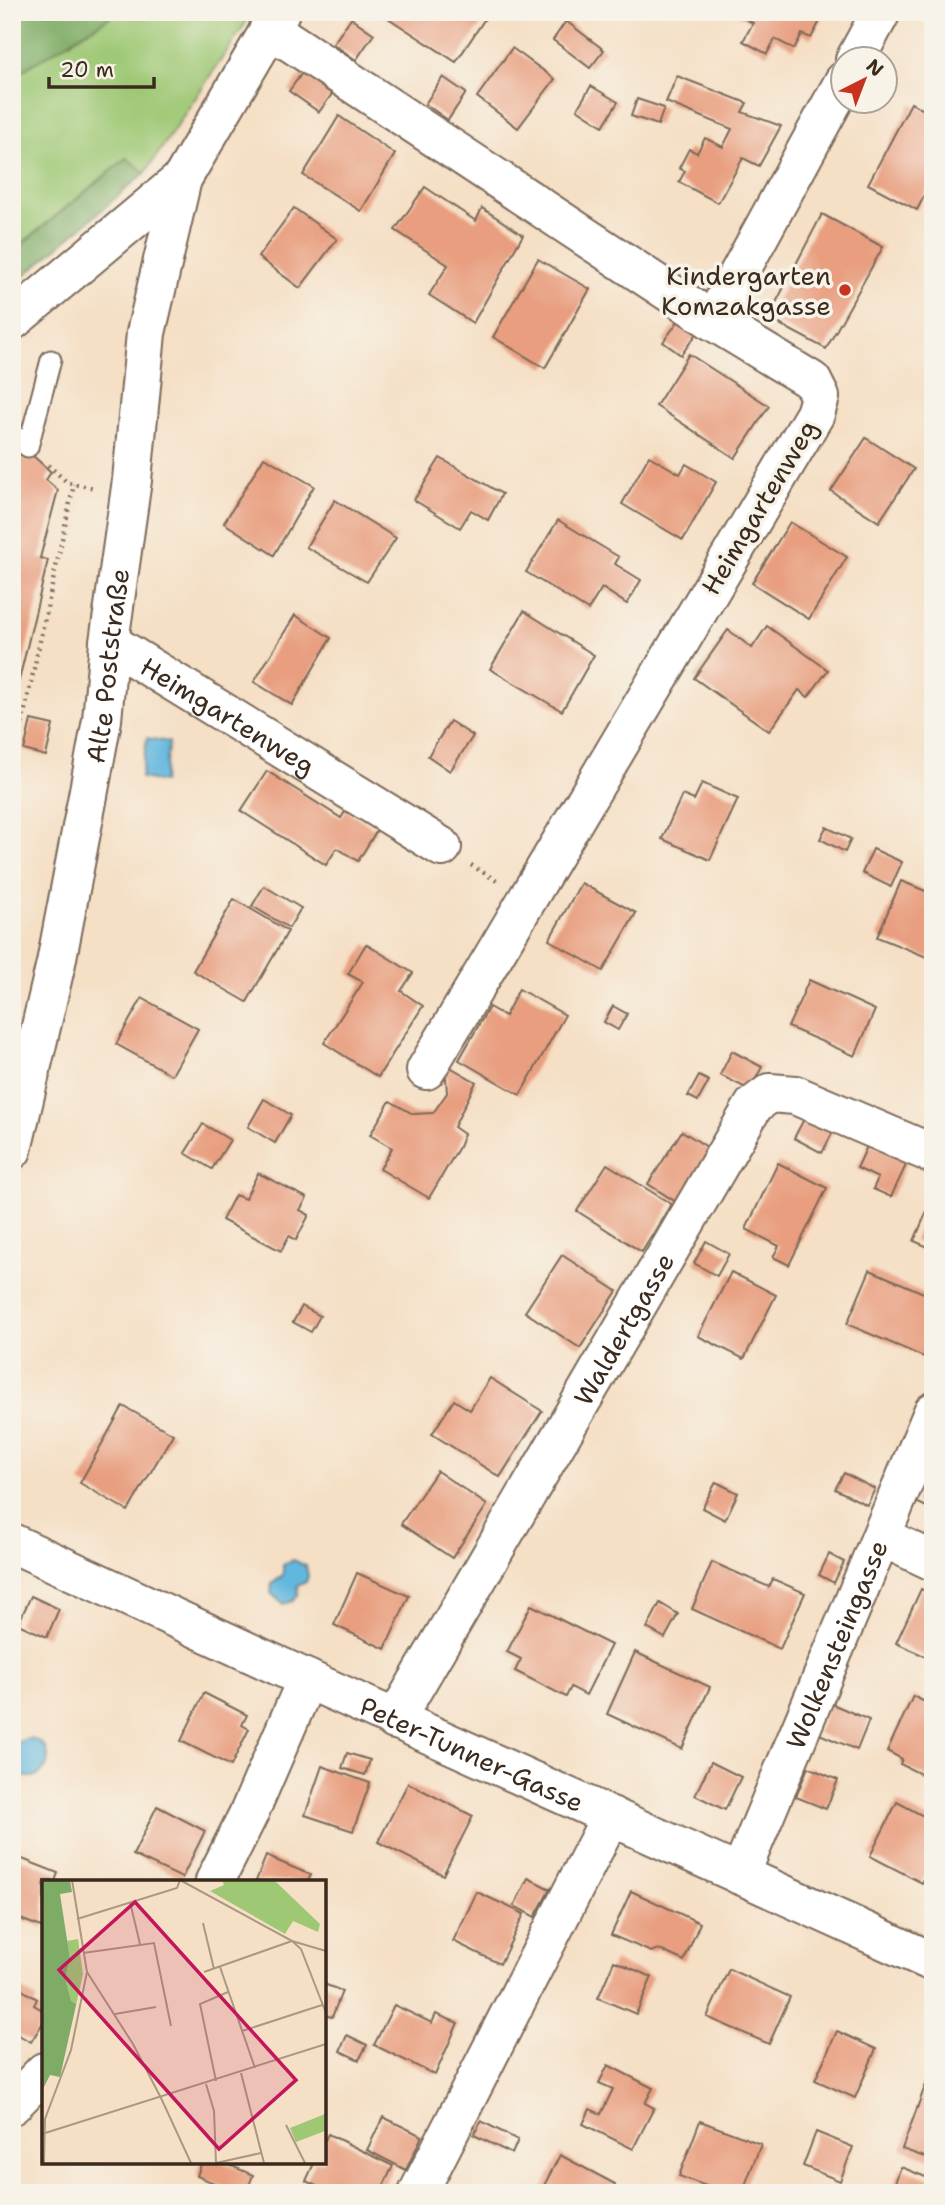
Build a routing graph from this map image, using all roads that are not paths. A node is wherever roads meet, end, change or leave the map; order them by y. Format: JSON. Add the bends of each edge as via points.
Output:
{"nodes":[{"id":1,"x":881,"y":12,"type":"edge"},
{"id":2,"x":275,"y":20,"type":"edge"},
{"id":3,"x":863,"y":46,"type":"edge"},
{"id":4,"x":830,"y":107,"type":"edge"},
{"id":5,"x":182,"y":179,"type":"junction"},
{"id":6,"x":713,"y":320,"type":"junction"},
{"id":7,"x":12,"y":321,"type":"edge"},
{"id":8,"x":51,"y":360,"type":"dead end"},
{"id":9,"x":12,"y":433,"type":"edge"},
{"id":10,"x":109,"y":642,"type":"junction"},
{"id":11,"x":442,"y":847,"type":"road end"},
{"id":12,"x":426,"y":1070,"type":"dead end"},
{"id":13,"x":12,"y":1150,"type":"edge"},
{"id":14,"x":933,"y":1154,"type":"edge"},
{"id":15,"x":933,"y":1412,"type":"edge"},
{"id":16,"x":881,"y":1537,"type":"junction"},
{"id":17,"x":12,"y":1543,"type":"edge"},
{"id":18,"x":933,"y":1561,"type":"edge"},
{"id":19,"x":307,"y":1679,"type":"junction"},
{"id":20,"x":395,"y":1720,"type":"junction"},
{"id":21,"x":611,"y":1816,"type":"junction"},
{"id":22,"x":740,"y":1875,"type":"junction"},
{"id":23,"x":216,"y":1880,"type":"edge"},
{"id":24,"x":933,"y":1962,"type":"edge"},
{"id":25,"x":42,"y":2074,"type":"edge"},
{"id":26,"x":12,"y":2105,"type":"edge"},
{"id":27,"x":418,"y":2193,"type":"edge"}],
"edges":[{"from":1,"to":3,"type":"street"},
{"from":2,"to":5,"type":"street"},
{"from":2,"to":6,"type":"street","name":"Heimgartenweg"},
{"from":4,"to":6,"type":"street"},
{"from":5,"to":7,"type":"street"},
{"from":5,"to":10,"type":"street","name":"Alte Poststraße","via":[[146,333],[132,480]]},
{"from":6,"to":12,"type":"street","name":"Heimgartenweg","via":[[812,381],[820,397],[818,405]]},
{"from":8,"to":9,"type":"lane","via":[[28,447]]},
{"from":10,"to":11,"type":"street","name":"Heimgartenweg"},
{"from":10,"to":13,"type":"street","name":"Alte Poststraße","via":[[102,720],[87,801],[56,963]]},
{"from":14,"to":20,"type":"street","name":"Waldertgasse","via":[[795,1095],[770,1093],[754,1105]]},
{"from":15,"to":16,"type":"street","name":"Wolkensteingasse"},
{"from":16,"to":18,"type":"street"},
{"from":16,"to":22,"type":"street","name":"Wolkensteingasse"},
{"from":17,"to":19,"type":"street","name":"Peter-Tunner-Gasse"},
{"from":19,"to":20,"type":"street","name":"Peter-Tunner-Gasse"},
{"from":19,"to":23,"type":"street"},
{"from":20,"to":21,"type":"street","name":"Peter-Tunner-Gasse"},
{"from":21,"to":22,"type":"street","name":"Peter-Tunner-Gasse"},
{"from":21,"to":27,"type":"street"},
{"from":22,"to":24,"type":"street","name":"Peter-Tunner-Gasse"},
{"from":25,"to":26,"type":"street"}]}
